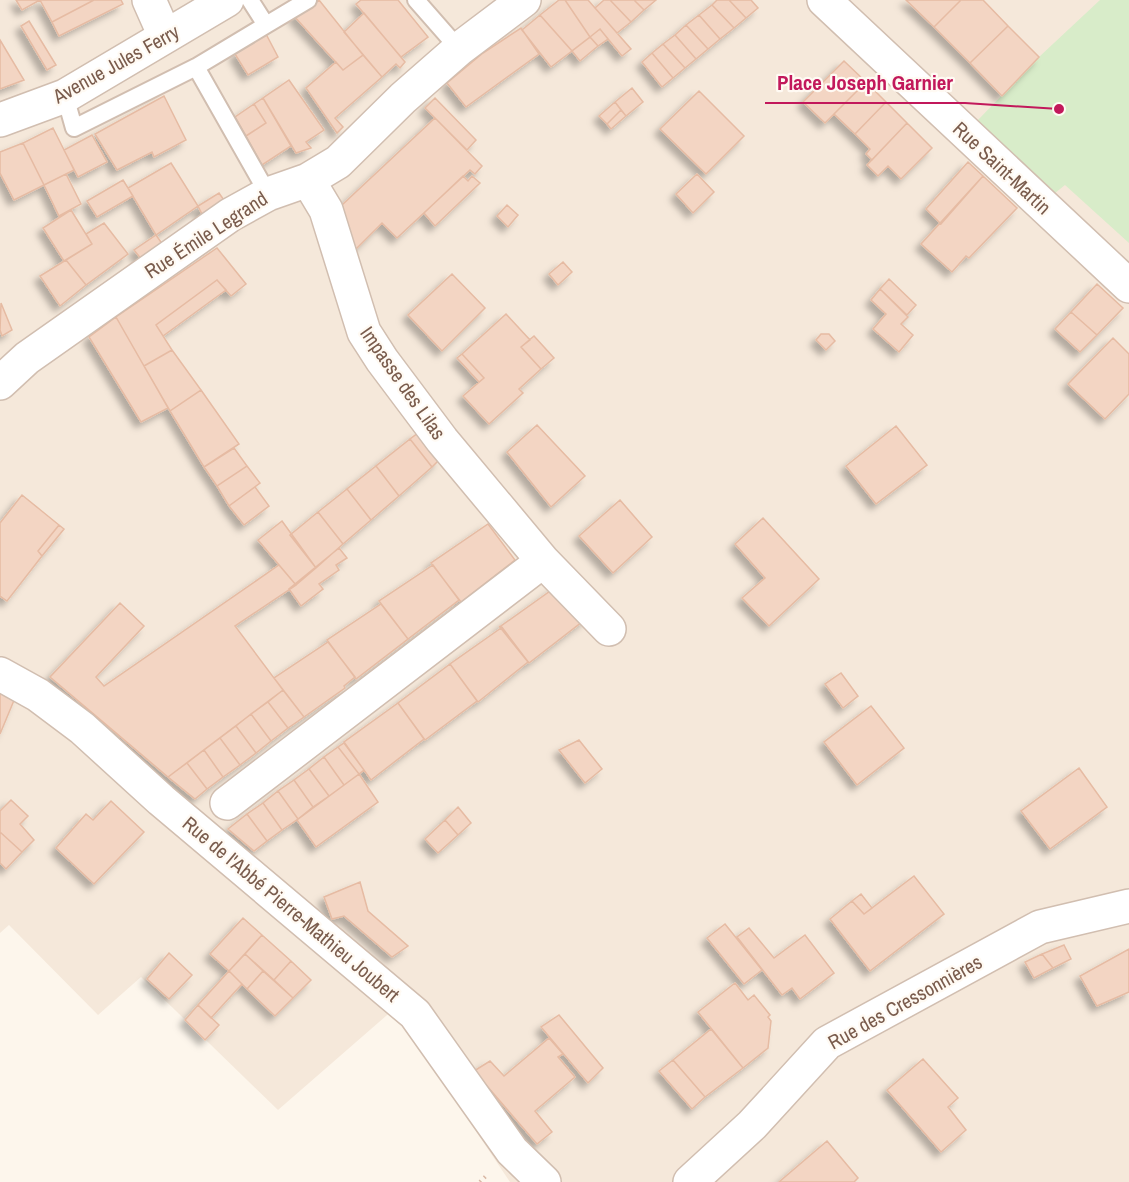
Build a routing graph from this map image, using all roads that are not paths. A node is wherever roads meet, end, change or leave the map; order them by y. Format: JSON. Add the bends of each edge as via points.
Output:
{"nodes":[{"id":1,"x":149,"y":0,"type":"edge"},
{"id":2,"x":227,"y":0,"type":"edge"},
{"id":3,"x":250,"y":0,"type":"edge"},
{"id":4,"x":308,"y":0,"type":"edge"},
{"id":5,"x":416,"y":0,"type":"edge"},
{"id":6,"x":524,"y":0,"type":"edge"},
{"id":7,"x":824,"y":0,"type":"edge"},
{"id":8,"x":266,"y":25,"type":"junction"},
{"id":9,"x":165,"y":36,"type":"junction"},
{"id":10,"x":459,"y":49,"type":"junction"},
{"id":11,"x":196,"y":67,"type":"junction"},
{"id":12,"x":65,"y":96,"type":"junction"},
{"id":13,"x":0,"y":120,"type":"edge"},
{"id":14,"x":308,"y":180,"type":"junction"},
{"id":15,"x":268,"y":194,"type":"junction"},
{"id":16,"x":1129,"y":286,"type":"edge"},
{"id":17,"x":0,"y":383,"type":"edge"},
{"id":18,"x":543,"y":561,"type":"junction"},
{"id":19,"x":609,"y":629,"type":"dead end"},
{"id":20,"x":0,"y":674,"type":"edge"},
{"id":21,"x":227,"y":803,"type":"dead end"},
{"id":22,"x":1129,"y":906,"type":"edge"},
{"id":23,"x":544,"y":1182,"type":"edge"},
{"id":24,"x":690,"y":1182,"type":"edge"}],
"edges":[{"from":1,"to":9,"type":"street"},
{"from":2,"to":9,"type":"street","name":"Avenue Jules Ferry"},
{"from":3,"to":8,"type":"lane"},
{"from":4,"to":8,"type":"lane"},
{"from":5,"to":10,"type":"lane"},
{"from":6,"to":10,"type":"street","name":"Rue Émile Legrand"},
{"from":7,"to":16,"type":"street","name":"Rue Saint-Martin"},
{"from":8,"to":11,"type":"lane"},
{"from":9,"to":12,"type":"street","name":"Avenue Jules Ferry"},
{"from":10,"to":14,"type":"street","name":"Rue Émile Legrand","via":[[338,162]]},
{"from":11,"to":12,"type":"lane","via":[[74,128]]},
{"from":11,"to":15,"type":"lane"},
{"from":12,"to":13,"type":"street","name":"Avenue Jules Ferry"},
{"from":14,"to":15,"type":"street","name":"Rue Émile Legrand"},
{"from":14,"to":18,"type":"street","name":"Impasse des Lilas","via":[[326,210],[364,332],[442,440]]},
{"from":15,"to":17,"type":"street","name":"Rue Émile Legrand","via":[[230,215],[87,315],[27,358]]},
{"from":18,"to":19,"type":"street","name":"Impasse des Lilas"},
{"from":18,"to":21,"type":"street"},
{"from":20,"to":23,"type":"street","name":"Rue de l'Abbé Pierre-Mathieu Joubert","via":[[38,695],[82,728],[161,800],[415,1014],[512,1151]]},
{"from":22,"to":24,"type":"street","name":"Rue des Cressonnières","via":[[1040,927],[827,1043],[752,1125]]}]}
